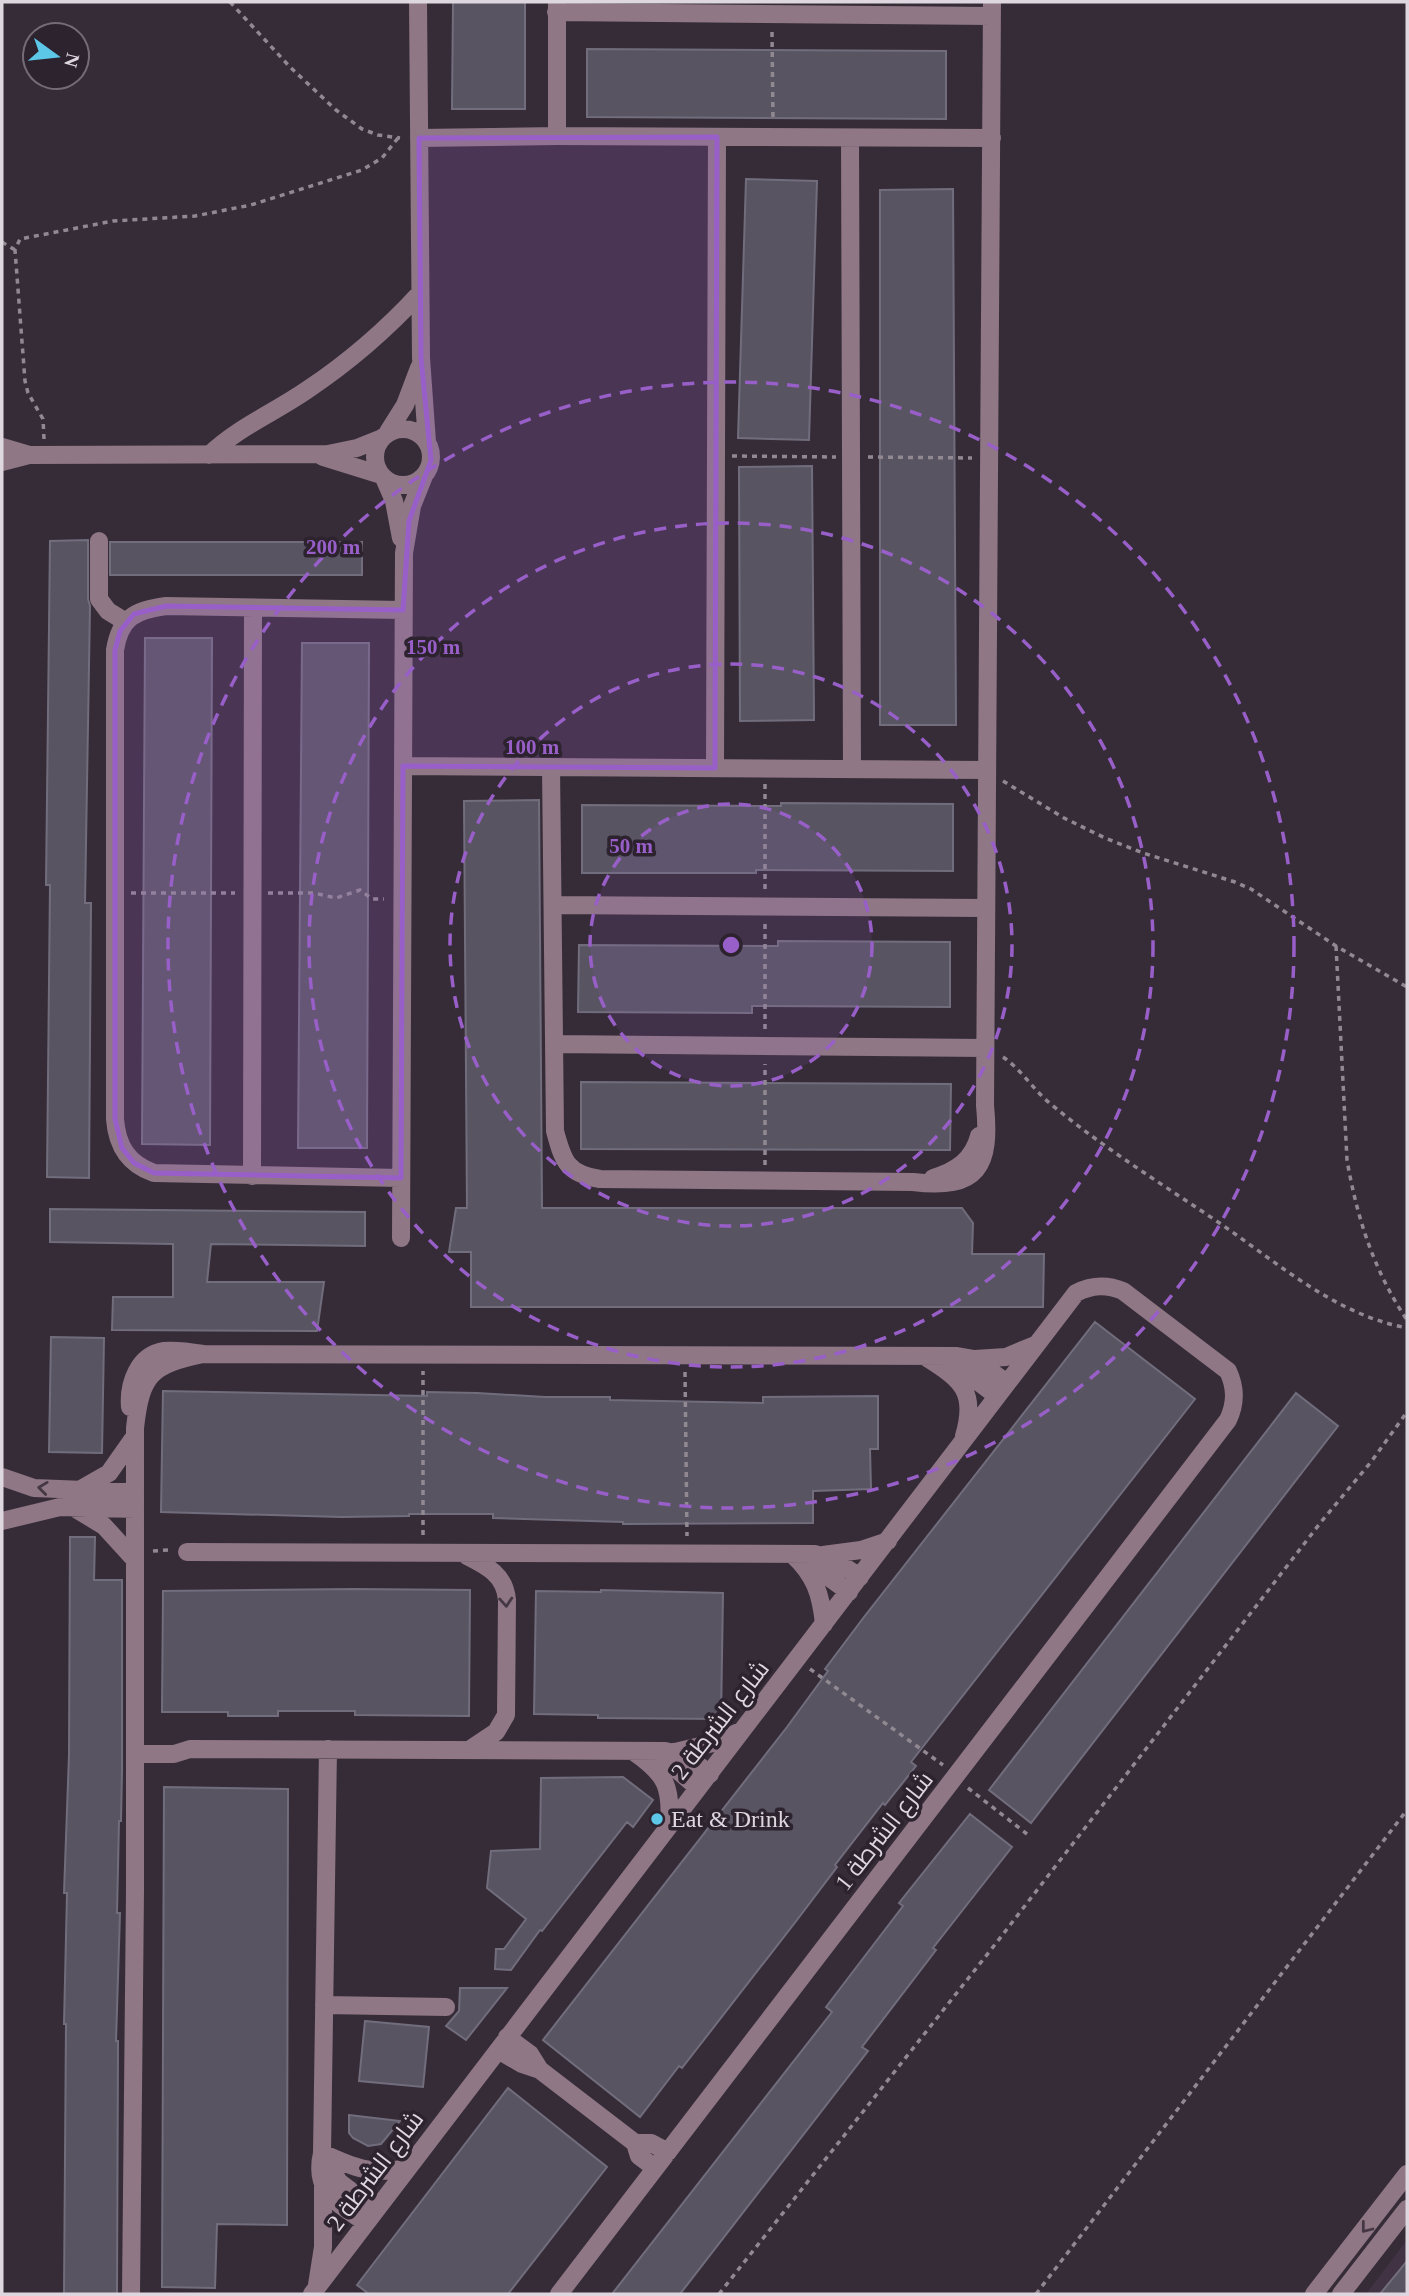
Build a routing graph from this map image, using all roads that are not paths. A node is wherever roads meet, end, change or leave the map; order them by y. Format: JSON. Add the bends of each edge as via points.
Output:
{"nodes":[{"id":1,"x":418,"y":2,"type":"edge"},
{"id":2,"x":556,"y":7,"type":"edge"},
{"id":3,"x":992,"y":9,"type":"edge"},
{"id":4,"x":557,"y":136,"type":"junction"},
{"id":5,"x":717,"y":137,"type":"junction"},
{"id":6,"x":419,"y":138,"type":"junction"},
{"id":7,"x":850,"y":138,"type":"junction"},
{"id":8,"x":992,"y":138,"type":"junction"},
{"id":9,"x":420,"y":293,"type":"junction"},
{"id":10,"x":422,"y":358,"type":"junction"},
{"id":11,"x":385,"y":435,"type":"junction"},
{"id":12,"x":427,"y":442,"type":"junction"},
{"id":13,"x":2,"y":447,"type":"edge"},
{"id":14,"x":37,"y":455,"type":"junction"},
{"id":15,"x":209,"y":455,"type":"junction"},
{"id":16,"x":313,"y":455,"type":"junction"},
{"id":17,"x":2,"y":462,"type":"edge"},
{"id":18,"x":424,"y":476,"type":"junction"},
{"id":19,"x":382,"y":477,"type":"junction"},
{"id":20,"x":99,"y":541,"type":"dead end"},
{"id":21,"x":404,"y":554,"type":"junction"},
{"id":22,"x":253,"y":608,"type":"junction"},
{"id":23,"x":403,"y":610,"type":"junction"},
{"id":24,"x":126,"y":622,"type":"junction"},
{"id":25,"x":403,"y":766,"type":"junction"},
{"id":26,"x":551,"y":767,"type":"junction"},
{"id":27,"x":715,"y":768,"type":"junction"},
{"id":28,"x":852,"y":769,"type":"junction"},
{"id":29,"x":986,"y":770,"type":"junction"},
{"id":30,"x":553,"y":905,"type":"junction"},
{"id":31,"x":985,"y":908,"type":"junction"},
{"id":32,"x":555,"y":1044,"type":"junction"},
{"id":33,"x":985,"y":1048,"type":"junction"},
{"id":34,"x":252,"y":1176,"type":"junction"},
{"id":35,"x":401,"y":1178,"type":"junction"},
{"id":36,"x":401,"y":1238,"type":"dead end"},
{"id":37,"x":1035,"y":1345,"type":"junction"},
{"id":38,"x":927,"y":1358,"type":"junction"},
{"id":39,"x":946,"y":1358,"type":"junction"},
{"id":40,"x":974,"y":1359,"type":"junction"},
{"id":41,"x":1002,"y":1390,"type":"junction"},
{"id":42,"x":1235,"y":1391,"type":"joint"},
{"id":43,"x":135,"y":1432,"type":"junction"},
{"id":44,"x":962,"y":1443,"type":"junction"},
{"id":45,"x":2,"y":1477,"type":"edge"},
{"id":46,"x":75,"y":1499,"type":"junction"},
{"id":47,"x":135,"y":1501,"type":"junction"},
{"id":48,"x":2,"y":1521,"type":"edge"},
{"id":49,"x":888,"y":1541,"type":"junction"},
{"id":50,"x":187,"y":1552,"type":"dead end"},
{"id":51,"x":464,"y":1554,"type":"junction"},
{"id":52,"x":793,"y":1555,"type":"junction"},
{"id":53,"x":817,"y":1555,"type":"junction"},
{"id":54,"x":135,"y":1560,"type":"junction"},
{"id":55,"x":855,"y":1584,"type":"junction"},
{"id":56,"x":824,"y":1624,"type":"junction"},
{"id":57,"x":744,"y":1729,"type":"junction"},
{"id":58,"x":135,"y":1748,"type":"junction"},
{"id":59,"x":328,"y":1749,"type":"junction"},
{"id":60,"x":471,"y":1749,"type":"junction"},
{"id":61,"x":642,"y":1752,"type":"junction"},
{"id":62,"x":675,"y":1752,"type":"junction"},
{"id":63,"x":710,"y":1774,"type":"junction"},
{"id":64,"x":698,"y":1788,"type":"junction"},
{"id":65,"x":669,"y":1826,"type":"junction"},
{"id":66,"x":324,"y":2005,"type":"junction"},
{"id":67,"x":446,"y":2007,"type":"dead end"},
{"id":68,"x":502,"y":2044,"type":"junction"},
{"id":69,"x":635,"y":2143,"type":"junction"},
{"id":70,"x":668,"y":2152,"type":"junction"},
{"id":71,"x":322,"y":2153,"type":"junction"},
{"id":72,"x":408,"y":2168,"type":"junction"},
{"id":73,"x":655,"y":2168,"type":"junction"},
{"id":74,"x":1407,"y":2174,"type":"edge"},
{"id":75,"x":323,"y":2187,"type":"junction"},
{"id":76,"x":1407,"y":2209,"type":"edge"},
{"id":77,"x":371,"y":2217,"type":"junction"},
{"id":78,"x":314,"y":2292,"type":"edge"},
{"id":79,"x":131,"y":2294,"type":"edge"},
{"id":80,"x":559,"y":2294,"type":"edge"},
{"id":81,"x":1314,"y":2294,"type":"edge"},
{"id":82,"x":1342,"y":2294,"type":"edge"}],
"edges":[{"from":1,"to":6,"type":"street"},
{"from":2,"to":3,"type":"street","via":[[772,14]]},
{"from":2,"to":4,"type":"street"},
{"from":3,"to":8,"type":"street"},
{"from":4,"to":5,"type":"street"},
{"from":4,"to":6,"type":"street"},
{"from":5,"to":7,"type":"street"},
{"from":5,"to":27,"type":"street"},
{"from":6,"to":9,"type":"street"},
{"from":7,"to":8,"type":"street"},
{"from":7,"to":28,"type":"street"},
{"from":8,"to":29,"type":"street"},
{"from":9,"to":10,"type":"street"},
{"from":9,"to":15,"type":"street","via":[[333,372],[240,428]]},
{"from":10,"to":11,"type":"street","via":[[405,405]]},
{"from":10,"to":12,"type":"street"},
{"from":11,"to":12,"type":"street","via":[[397,429],[414,431]]},
{"from":11,"to":16,"type":"street","via":[[350,450]]},
{"from":11,"to":19,"type":"street","via":[[374,454]]},
{"from":12,"to":18,"type":"street","via":[[431,460]]},
{"from":13,"to":14,"type":"street"},
{"from":14,"to":15,"type":"street"},
{"from":14,"to":17,"type":"street"},
{"from":15,"to":16,"type":"street"},
{"from":16,"to":19,"type":"street"},
{"from":18,"to":19,"type":"street","via":[[408,485]]},
{"from":18,"to":21,"type":"street","via":[[412,506]]},
{"from":19,"to":21,"type":"street","via":[[394,501]]},
{"from":20,"to":24,"type":"street","via":[[99,599]]},
{"from":21,"to":23,"type":"street"},
{"from":22,"to":23,"type":"street"},
{"from":22,"to":24,"type":"street","via":[[166,606],[144,609]]},
{"from":22,"to":34,"type":"street"},
{"from":23,"to":25,"type":"street"},
{"from":24,"to":34,"type":"street","via":[[115,650],[116,1129],[126,1155],[154,1173]]},
{"from":25,"to":26,"type":"street"},
{"from":25,"to":35,"type":"street"},
{"from":26,"to":27,"type":"street"},
{"from":26,"to":30,"type":"street"},
{"from":27,"to":28,"type":"street"},
{"from":28,"to":29,"type":"street"},
{"from":29,"to":31,"type":"street"},
{"from":30,"to":31,"type":"street"},
{"from":30,"to":32,"type":"street"},
{"from":31,"to":33,"type":"street"},
{"from":32,"to":33,"type":"street"},
{"from":32,"to":33,"type":"street","via":[[555,1131],[569,1168],[600,1179],[765,1181],[914,1182],[945,1174],[964,1163],[977,1144],[985,1105]]},
{"from":34,"to":35,"type":"street"},
{"from":35,"to":36,"type":"street"},
{"from":37,"to":40,"type":"street","via":[[1006,1357]]},
{"from":37,"to":41,"type":"street","name":"شارع الشرطة 2"},
{"from":37,"to":42,"type":"street","name":"شارع الشرطة 2","via":[[1076,1293],[1096,1286],[1116,1288],[1228,1371]]},
{"from":38,"to":39,"type":"street"},
{"from":38,"to":43,"type":"street","via":[[203,1354],[165,1364],[152,1374],[142,1391]]},
{"from":38,"to":44,"type":"street","via":[[953,1374],[966,1392],[969,1419]]},
{"from":39,"to":40,"type":"street"},
{"from":39,"to":41,"type":"street"},
{"from":40,"to":41,"type":"street"},
{"from":41,"to":44,"type":"street","name":"شارع الشرطة 2"},
{"from":42,"to":70,"type":"street","name":"شارع الشرطة 1","via":[[1228,1420]]},
{"from":43,"to":46,"type":"street","via":[[109,1473]]},
{"from":43,"to":47,"type":"street"},
{"from":44,"to":49,"type":"street","name":"شارع الشرطة 2"},
{"from":46,"to":45,"type":"street","one_way":true},
{"from":46,"to":47,"type":"street"},
{"from":46,"to":48,"type":"street"},
{"from":46,"to":54,"type":"street"},
{"from":47,"to":54,"type":"street"},
{"from":49,"to":53,"type":"street","via":[[846,1553]]},
{"from":49,"to":55,"type":"street","name":"شارع الشرطة 2"},
{"from":50,"to":51,"type":"street"},
{"from":51,"to":52,"type":"street"},
{"from":51,"to":60,"type":"street","one_way":true,"via":[[496,1573],[507,1600],[506,1715],[496,1732]]},
{"from":52,"to":53,"type":"street"},
{"from":52,"to":55,"type":"street"},
{"from":52,"to":56,"type":"street","via":[[815,1582]]},
{"from":53,"to":55,"type":"street","via":[[837,1562]]},
{"from":54,"to":58,"type":"street"},
{"from":55,"to":56,"type":"street","name":"شارع الشرطة 2"},
{"from":56,"to":57,"type":"street","name":"شارع الشرطة 2"},
{"from":57,"to":62,"type":"street"},
{"from":57,"to":63,"type":"street","name":"شارع الشرطة 2"},
{"from":58,"to":59,"type":"street","via":[[174,1743],[190,1749]]},
{"from":58,"to":79,"type":"street"},
{"from":59,"to":60,"type":"street"},
{"from":59,"to":66,"type":"street"},
{"from":60,"to":61,"type":"street"},
{"from":61,"to":62,"type":"street"},
{"from":61,"to":64,"type":"street","via":[[670,1765]]},
{"from":61,"to":65,"type":"street","via":[[665,1781],[671,1803]]},
{"from":62,"to":63,"type":"street"},
{"from":63,"to":64,"type":"street","name":"شارع الشرطة 2"},
{"from":64,"to":65,"type":"street","name":"شارع الشرطة 2"},
{"from":65,"to":68,"type":"street","name":"شارع الشرطة 2"},
{"from":66,"to":67,"type":"street"},
{"from":66,"to":71,"type":"street"},
{"from":68,"to":69,"type":"street","via":[[522,2064],[540,2070]]},
{"from":68,"to":72,"type":"street","name":"شارع الشرطة 2"},
{"from":69,"to":70,"type":"street","via":[[651,2143]]},
{"from":69,"to":73,"type":"street","via":[[639,2156]]},
{"from":70,"to":73,"type":"street","name":"شارع الشرطة 1"},
{"from":71,"to":72,"type":"street","via":[[363,2170]]},
{"from":71,"to":75,"type":"street"},
{"from":71,"to":77,"type":"street","via":[[339,2182]]},
{"from":72,"to":77,"type":"street","name":"شارع الشرطة 2"},
{"from":73,"to":80,"type":"street","name":"شارع الشرطة 1"},
{"from":74,"to":81,"type":"street","one_way":true},
{"from":75,"to":77,"type":"street","via":[[339,2204]]},
{"from":75,"to":78,"type":"street","via":[[322,2264]]},
{"from":76,"to":82,"type":"street"},
{"from":77,"to":78,"type":"street","name":"شارع الشرطة 2"}]}
